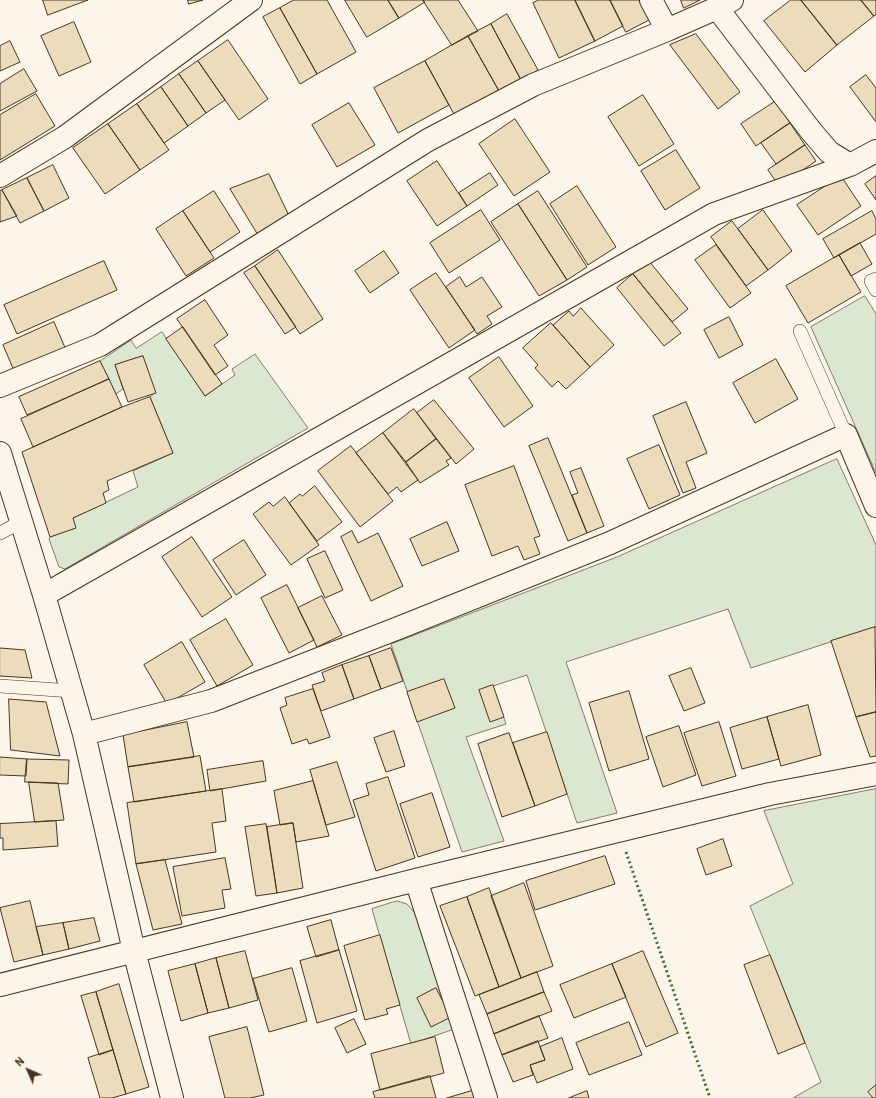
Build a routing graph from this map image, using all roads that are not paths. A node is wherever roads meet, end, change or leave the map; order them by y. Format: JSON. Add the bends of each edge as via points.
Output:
{"nodes":[{"id":1,"x":251,"y":0,"type":"edge"},
{"id":2,"x":651,"y":0,"type":"edge"},
{"id":3,"x":724,"y":4,"type":"edge"},
{"id":4,"x":667,"y":30,"type":"junction"},
{"id":5,"x":876,"y":151,"type":"edge"},
{"id":6,"x":850,"y":165,"type":"junction"},
{"id":7,"x":0,"y":176,"type":"edge"},
{"id":8,"x":876,"y":279,"type":"edge"},
{"id":9,"x":876,"y":290,"type":"edge"},
{"id":10,"x":800,"y":331,"type":"dead end"},
{"id":11,"x":0,"y":386,"type":"edge"},
{"id":12,"x":846,"y":435,"type":"junction"},
{"id":13,"x":0,"y":453,"type":"edge"},
{"id":14,"x":876,"y":506,"type":"edge"},
{"id":15,"x":21,"y":522,"type":"junction"},
{"id":16,"x":0,"y":532,"type":"edge"},
{"id":17,"x":44,"y":595,"type":"junction"},
{"id":18,"x":0,"y":686,"type":"edge"},
{"id":19,"x":72,"y":691,"type":"junction"},
{"id":20,"x":84,"y":734,"type":"junction"},
{"id":21,"x":876,"y":774,"type":"edge"},
{"id":22,"x":416,"y":880,"type":"junction"},
{"id":23,"x":134,"y":951,"type":"junction"},
{"id":24,"x":0,"y":985,"type":"edge"},
{"id":25,"x":172,"y":1098,"type":"edge"},
{"id":26,"x":486,"y":1098,"type":"edge"}],
"edges":[{"from":1,"to":7,"type":"street","via":[[65,137]]},
{"from":2,"to":4,"type":"street"},
{"from":3,"to":4,"type":"street"},
{"from":3,"to":6,"type":"street","via":[[811,131],[829,152]]},
{"from":4,"to":11,"type":"street","via":[[533,85],[442,133],[100,345]]},
{"from":5,"to":6,"type":"street"},
{"from":6,"to":17,"type":"street","via":[[714,214]]},
{"from":8,"to":9,"type":"lane","via":[[871,281]]},
{"from":10,"to":12,"type":"lane"},
{"from":12,"to":14,"type":"street"},
{"from":12,"to":20,"type":"street","via":[[610,542],[406,625],[211,701]]},
{"from":13,"to":15,"type":"street"},
{"from":15,"to":16,"type":"lane"},
{"from":15,"to":17,"type":"street"},
{"from":17,"to":19,"type":"street"},
{"from":18,"to":19,"type":"lane"},
{"from":19,"to":20,"type":"street"},
{"from":20,"to":23,"type":"street"},
{"from":21,"to":22,"type":"street","via":[[770,794]]},
{"from":22,"to":23,"type":"street"},
{"from":22,"to":26,"type":"street"},
{"from":23,"to":24,"type":"street"},
{"from":23,"to":25,"type":"street"}]}
